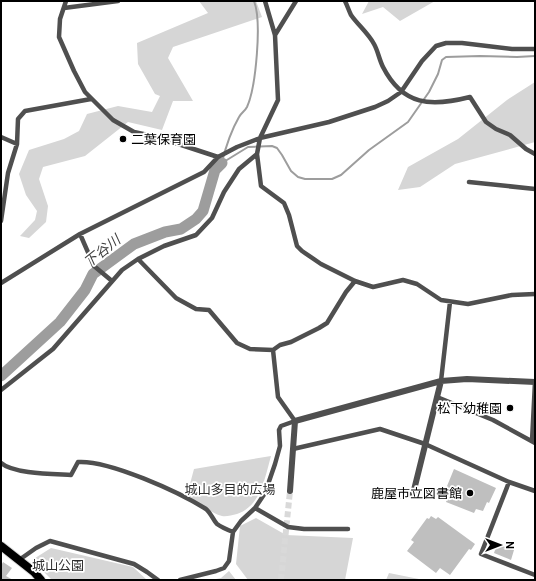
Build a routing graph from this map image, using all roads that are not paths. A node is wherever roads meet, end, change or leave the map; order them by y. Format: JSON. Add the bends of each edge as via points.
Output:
{"nodes":[{"id":1,"x":66,"y":1,"type":"edge"},
{"id":2,"x":118,"y":1,"type":"edge"},
{"id":3,"x":266,"y":1,"type":"edge"},
{"id":4,"x":296,"y":1,"type":"edge"},
{"id":5,"x":345,"y":1,"type":"edge"},
{"id":6,"x":64,"y":8,"type":"junction"},
{"id":7,"x":275,"y":35,"type":"junction"},
{"id":8,"x":535,"y":49,"type":"edge"},
{"id":9,"x":401,"y":92,"type":"junction"},
{"id":10,"x":92,"y":99,"type":"junction"},
{"id":11,"x":1,"y":137,"type":"edge"},
{"id":12,"x":260,"y":138,"type":"junction"},
{"id":13,"x":17,"y":144,"type":"junction"},
{"id":14,"x":257,"y":154,"type":"junction"},
{"id":15,"x":535,"y":154,"type":"edge"},
{"id":16,"x":218,"y":157,"type":"junction"},
{"id":17,"x":469,"y":182,"type":"dead end"},
{"id":18,"x":535,"y":189,"type":"edge"},
{"id":19,"x":1,"y":221,"type":"edge"},
{"id":20,"x":80,"y":234,"type":"junction"},
{"id":21,"x":138,"y":259,"type":"junction"},
{"id":22,"x":112,"y":281,"type":"junction"},
{"id":23,"x":355,"y":281,"type":"junction"},
{"id":24,"x":1,"y":283,"type":"edge"},
{"id":25,"x":535,"y":294,"type":"edge"},
{"id":26,"x":450,"y":302,"type":"junction"},
{"id":27,"x":273,"y":350,"type":"junction"},
{"id":28,"x":441,"y":381,"type":"junction"},
{"id":29,"x":535,"y":382,"type":"edge"},
{"id":30,"x":1,"y":389,"type":"edge"},
{"id":31,"x":437,"y":397,"type":"junction"},
{"id":32,"x":295,"y":421,"type":"junction"},
{"id":33,"x":534,"y":442,"type":"edge"},
{"id":34,"x":425,"y":444,"type":"junction"},
{"id":35,"x":293,"y":449,"type":"junction"},
{"id":36,"x":1,"y":463,"type":"edge"},
{"id":37,"x":509,"y":482,"type":"junction"},
{"id":38,"x":535,"y":490,"type":"edge"},
{"id":39,"x":290,"y":491,"type":"tunnel mouth"},
{"id":40,"x":400,"y":496,"type":"dead end"},
{"id":41,"x":255,"y":508,"type":"junction"},
{"id":42,"x":348,"y":529,"type":"dead end"},
{"id":43,"x":233,"y":532,"type":"junction"},
{"id":44,"x":1,"y":546,"type":"edge"},
{"id":45,"x":19,"y":560,"type":"junction"},
{"id":46,"x":535,"y":575,"type":"edge"},
{"id":47,"x":41,"y":580,"type":"edge"},
{"id":48,"x":158,"y":580,"type":"edge"},
{"id":49,"x":180,"y":580,"type":"edge"}],
"edges":[{"from":1,"to":6,"type":"street"},
{"from":2,"to":6,"type":"street"},
{"from":3,"to":7,"type":"street"},
{"from":4,"to":7,"type":"street"},
{"from":5,"to":9,"type":"street","via":[[351,14],[374,43],[382,66],[392,83]]},
{"from":6,"to":10,"type":"street","via":[[60,19],[60,37],[74,71],[85,92]]},
{"from":7,"to":12,"type":"street","via":[[278,100]]},
{"from":8,"to":9,"type":"street","via":[[462,43],[436,46],[422,61]]},
{"from":9,"to":12,"type":"street","via":[[375,107],[329,122]]},
{"from":9,"to":15,"type":"street","via":[[430,104],[470,97],[486,122],[510,135]]},
{"from":10,"to":13,"type":"street","via":[[25,111],[18,119]]},
{"from":10,"to":16,"type":"street","via":[[113,120],[134,132]]},
{"from":11,"to":13,"type":"street"},
{"from":12,"to":14,"type":"street"},
{"from":12,"to":16,"type":"street"},
{"from":13,"to":19,"type":"street","via":[[8,173]]},
{"from":14,"to":21,"type":"street","via":[[239,169],[224,192],[212,218],[196,234]]},
{"from":14,"to":23,"type":"street","via":[[261,186],[284,203],[297,246],[321,264]]},
{"from":16,"to":20,"type":"street","via":[[204,172]]},
{"from":17,"to":18,"type":"street"},
{"from":20,"to":22,"type":"street","via":[[94,266]]},
{"from":20,"to":24,"type":"street"},
{"from":21,"to":22,"type":"street"},
{"from":21,"to":27,"type":"street","via":[[176,298],[196,309],[209,310],[237,342],[250,349]]},
{"from":22,"to":30,"type":"street","via":[[53,349]]},
{"from":23,"to":26,"type":"street","via":[[373,287],[404,280],[416,284],[441,300]]},
{"from":23,"to":27,"type":"street","via":[[327,323]]},
{"from":25,"to":26,"type":"street","via":[[512,295],[468,304]]},
{"from":26,"to":28,"type":"street"},
{"from":27,"to":32,"type":"street","via":[[278,397]]},
{"from":28,"to":29,"type":"street","via":[[467,378]]},
{"from":28,"to":31,"type":"street"},
{"from":28,"to":32,"type":"street"},
{"from":29,"to":33,"type":"street"},
{"from":31,"to":33,"type":"street","via":[[493,420]]},
{"from":31,"to":34,"type":"street"},
{"from":32,"to":35,"type":"street"},
{"from":32,"to":41,"type":"street","via":[[281,426],[279,430],[280,446],[275,464],[265,493]]},
{"from":34,"to":35,"type":"street","via":[[380,430]]},
{"from":34,"to":37,"type":"street"},
{"from":34,"to":40,"type":"street","via":[[413,494]]},
{"from":35,"to":39,"type":"street"},
{"from":36,"to":43,"type":"street","via":[[12,469],[42,474],[71,475],[78,462],[88,461],[121,470],[172,491],[208,510],[217,524]]},
{"from":37,"to":38,"type":"street"},
{"from":37,"to":46,"type":"street","via":[[481,554]]},
{"from":41,"to":42,"type":"street","via":[[288,527]]},
{"from":41,"to":43,"type":"street"},
{"from":43,"to":49,"type":"street","via":[[229,561],[224,568]]},
{"from":44,"to":45,"type":"highway"},
{"from":45,"to":47,"type":"highway"},
{"from":45,"to":48,"type":"street","via":[[50,541],[134,564]]}]}
